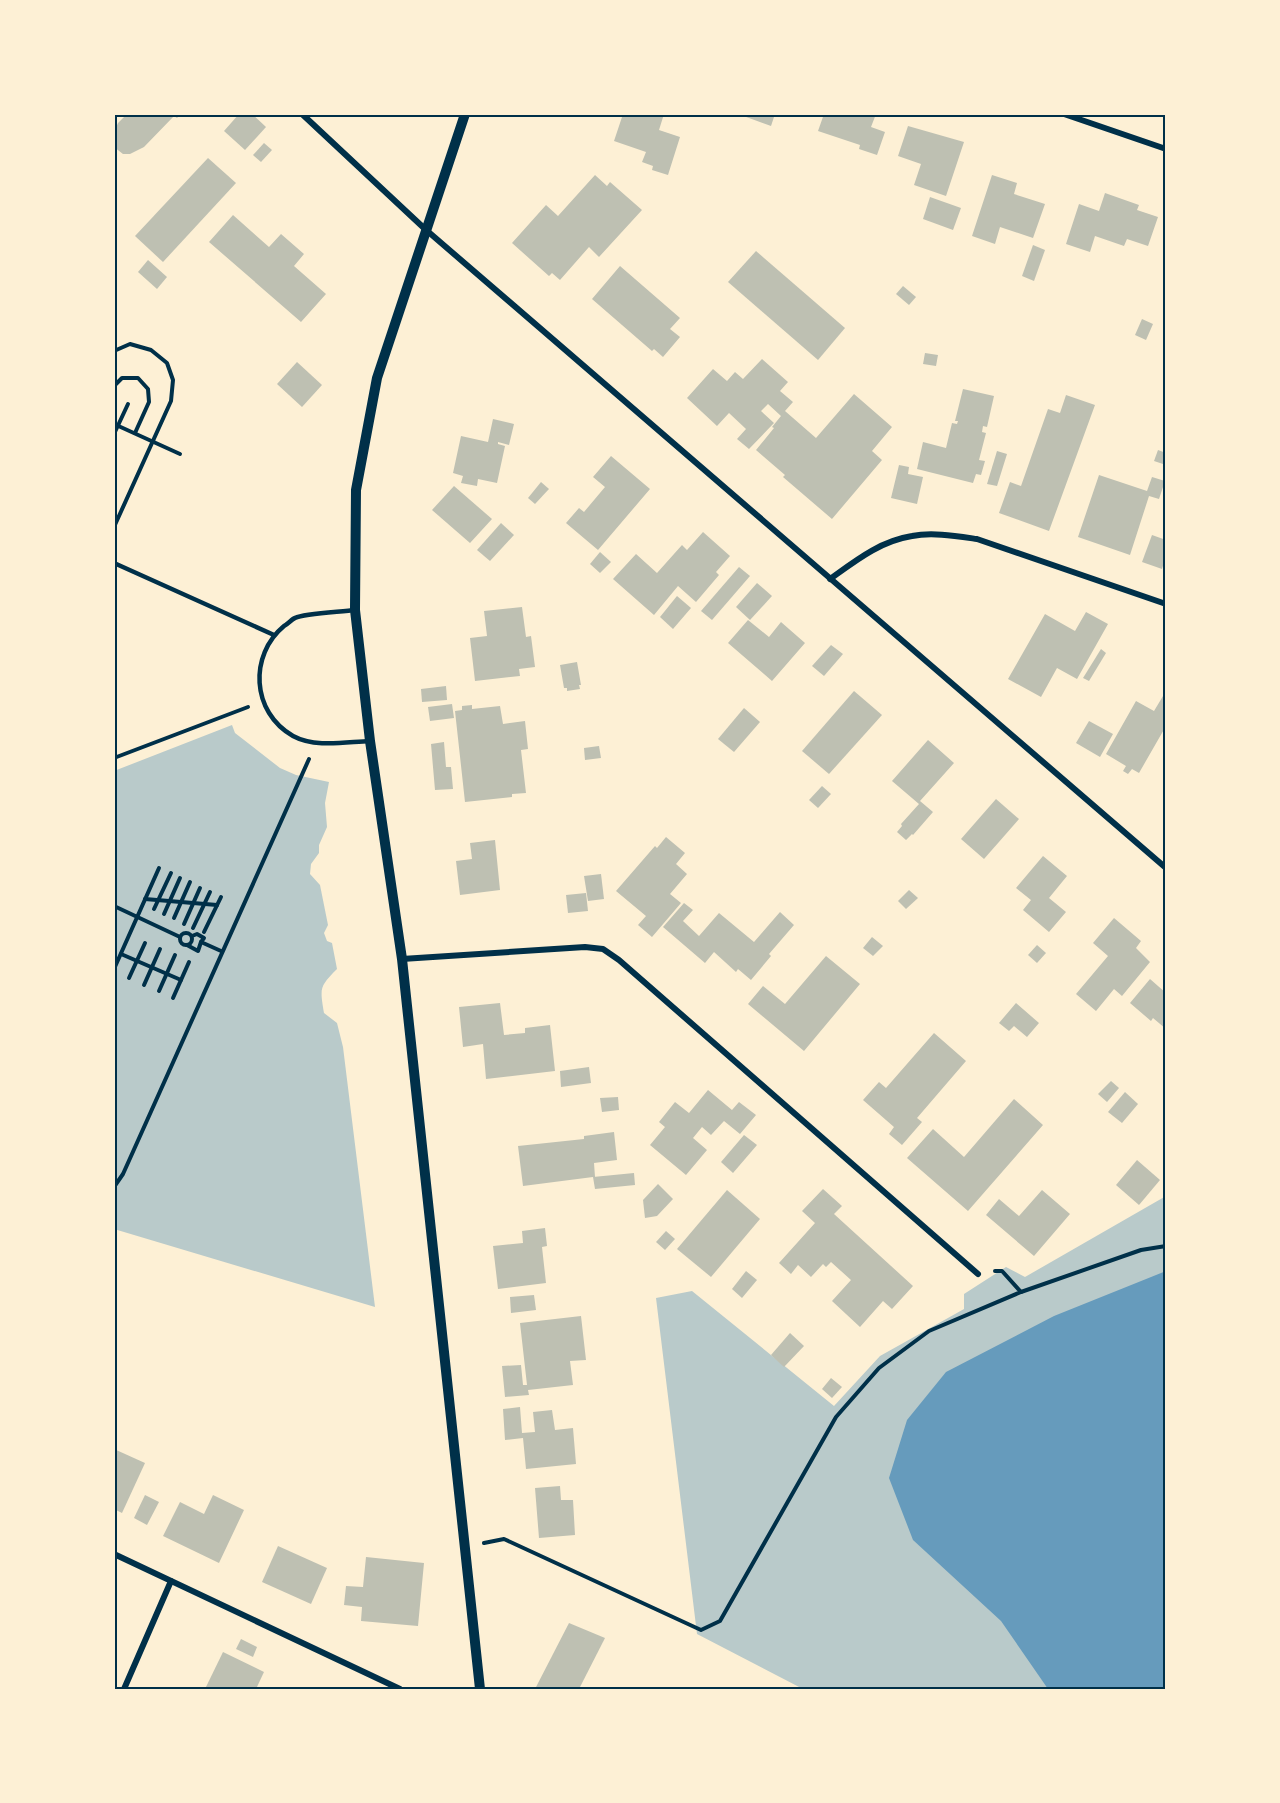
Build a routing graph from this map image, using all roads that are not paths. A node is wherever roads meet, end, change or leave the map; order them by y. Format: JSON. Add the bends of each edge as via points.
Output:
{"nodes":[{"id":1,"x":302,"y":114,"type":"edge"},
{"id":2,"x":465,"y":114,"type":"edge"},
{"id":3,"x":1064,"y":114,"type":"edge"},
{"id":4,"x":1166,"y":149,"type":"edge"},
{"id":5,"x":425,"y":230,"type":"junction"},
{"id":6,"x":114,"y":563,"type":"edge"},
{"id":7,"x":830,"y":579,"type":"junction"},
{"id":8,"x":1166,"y":604,"type":"edge"},
{"id":9,"x":355,"y":610,"type":"junction"},
{"id":10,"x":274,"y":635,"type":"junction"},
{"id":11,"x":370,"y":741,"type":"junction"},
{"id":12,"x":1166,"y":868,"type":"edge"},
{"id":13,"x":402,"y":959,"type":"junction"},
{"id":14,"x":978,"y":1274,"type":"dead end"},
{"id":15,"x":114,"y":1554,"type":"edge"},
{"id":16,"x":171,"y":1581,"type":"junction"},
{"id":17,"x":124,"y":1689,"type":"edge"},
{"id":18,"x":400,"y":1689,"type":"edge"},
{"id":19,"x":480,"y":1689,"type":"edge"}],
"edges":[{"from":1,"to":5,"type":"street"},
{"from":2,"to":5,"type":"street"},
{"from":3,"to":4,"type":"street"},
{"from":5,"to":7,"type":"street"},
{"from":5,"to":9,"type":"street","via":[[377,378],[356,490]]},
{"from":6,"to":10,"type":"lane"},
{"from":7,"to":8,"type":"street","via":[[869,551],[890,542],[913,535],[945,535],[977,539]]},
{"from":7,"to":12,"type":"street"},
{"from":9,"to":10,"type":"lane","via":[[296,618]]},
{"from":9,"to":11,"type":"street"},
{"from":10,"to":11,"type":"lane","via":[[263,654],[259,675],[263,702],[273,718],[292,735],[316,744]]},
{"from":11,"to":13,"type":"street"},
{"from":13,"to":14,"type":"street","via":[[603,949]]},
{"from":13,"to":19,"type":"street"},
{"from":15,"to":16,"type":"street"},
{"from":16,"to":17,"type":"street"},
{"from":16,"to":18,"type":"street"}]}
